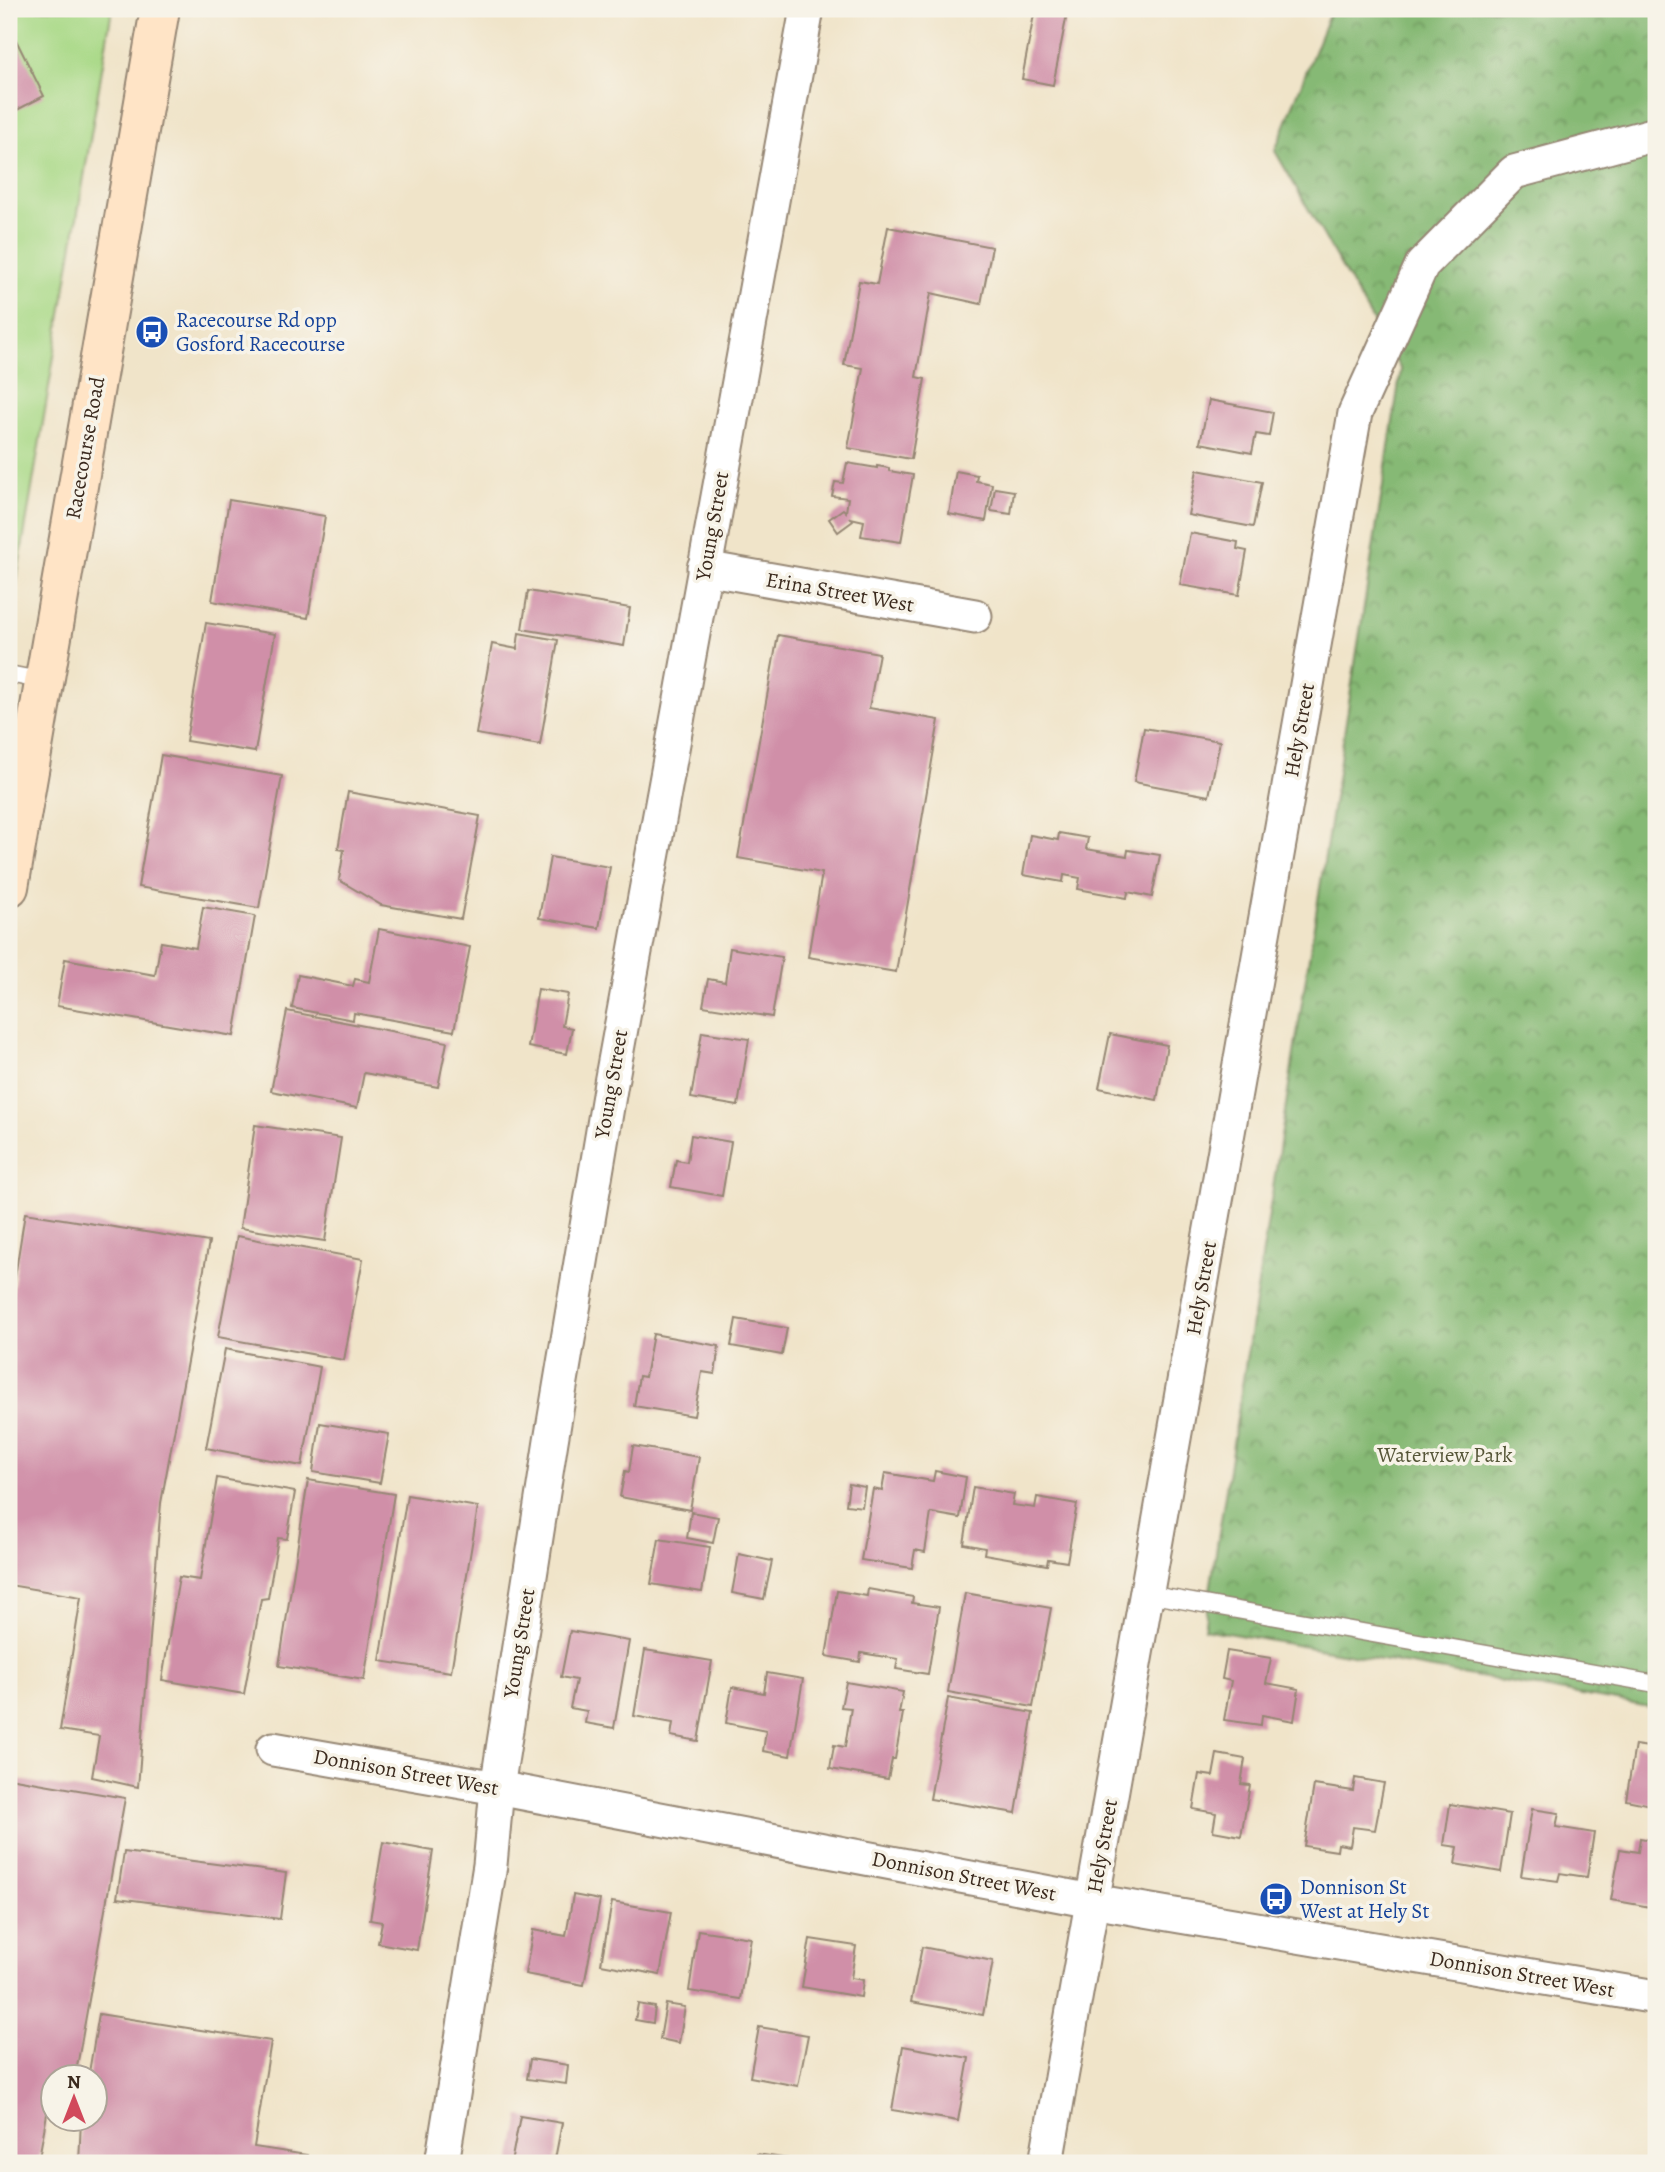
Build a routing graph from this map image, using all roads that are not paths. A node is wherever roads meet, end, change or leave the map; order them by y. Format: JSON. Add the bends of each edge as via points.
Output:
{"nodes":[{"id":1,"x":160,"y":9,"type":"edge"},
{"id":2,"x":807,"y":9,"type":"edge"},
{"id":3,"x":1656,"y":134,"type":"edge"},
{"id":4,"x":704,"y":568,"type":"junction"},
{"id":5,"x":975,"y":616,"type":"dead end"},
{"id":6,"x":27,"y":678,"type":"edge"},
{"id":7,"x":9,"y":887,"type":"edge"},
{"id":8,"x":1147,"y":1594,"type":"junction"},
{"id":9,"x":1656,"y":1684,"type":"edge"},
{"id":10,"x":272,"y":1749,"type":"dead end"},
{"id":11,"x":497,"y":1788,"type":"junction"},
{"id":12,"x":1093,"y":1901,"type":"junction"},
{"id":13,"x":1656,"y":1997,"type":"edge"},
{"id":14,"x":442,"y":2163,"type":"edge"},
{"id":15,"x":1046,"y":2163,"type":"edge"}],
"edges":[{"from":1,"to":6,"type":"main road","name":"Racecourse Road"},
{"from":2,"to":4,"type":"street","name":"Young Street"},
{"from":3,"to":8,"type":"street","name":"Hely Street","via":[[1514,172],[1422,265],[1355,412]]},
{"from":4,"to":5,"type":"street","name":"Erina Street West"},
{"from":4,"to":11,"type":"street","name":"Young Street","via":[[611,1083]]},
{"from":6,"to":7,"type":"main road","name":"Racecourse Road"},
{"from":8,"to":9,"type":"lane"},
{"from":8,"to":12,"type":"street","name":"Hely Street"},
{"from":10,"to":11,"type":"street","name":"Donnison Street West"},
{"from":11,"to":12,"type":"street","name":"Donnison Street West"},
{"from":11,"to":14,"type":"street","name":"Young Street","via":[[490,1865]]},
{"from":12,"to":13,"type":"street","name":"Donnison Street West"},
{"from":12,"to":15,"type":"street","name":"Hely Street"}]}
